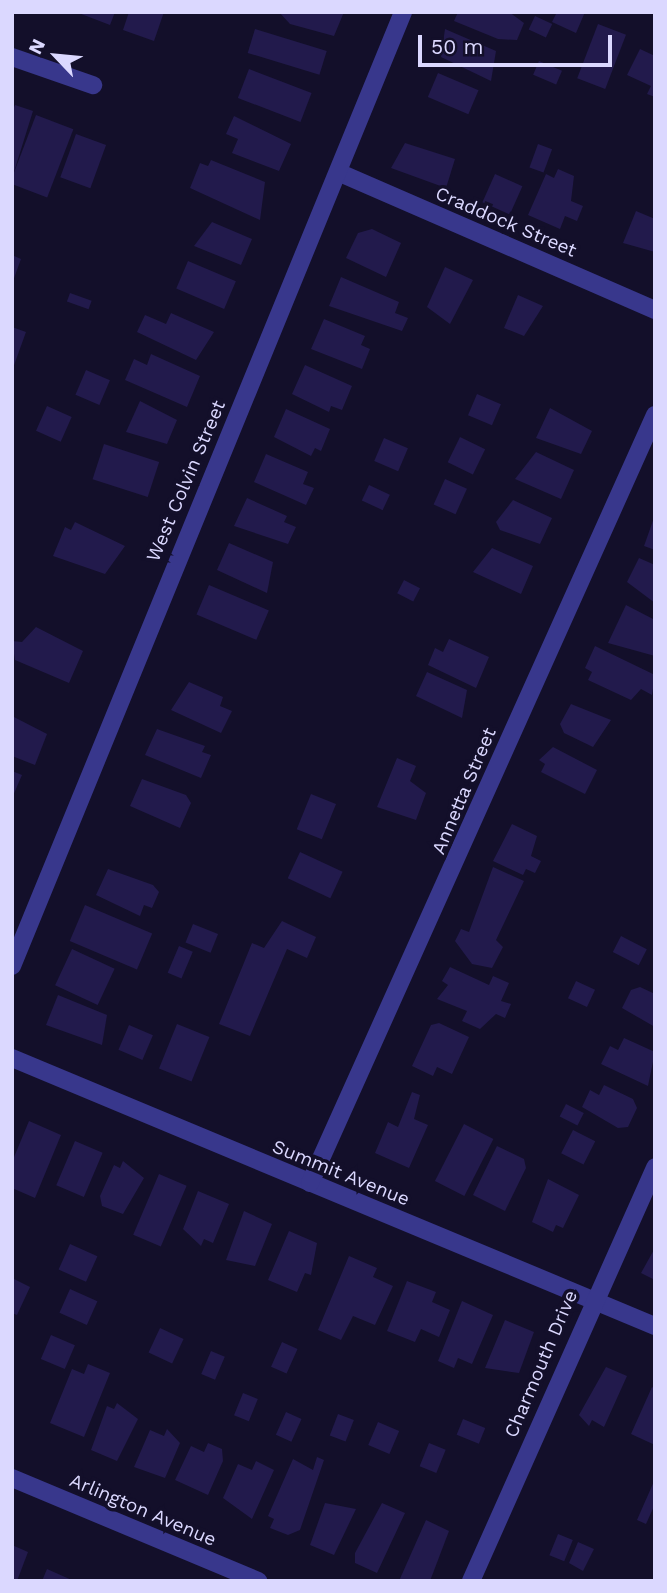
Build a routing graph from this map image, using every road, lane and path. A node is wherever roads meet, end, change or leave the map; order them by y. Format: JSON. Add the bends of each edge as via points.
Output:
{"nodes":[{"id":1,"x":403,"y":12,"type":"edge"},
{"id":2,"x":12,"y":57,"type":"edge"},
{"id":3,"x":93,"y":85,"type":"dead end"},
{"id":4,"x":340,"y":173,"type":"junction"},
{"id":5,"x":655,"y":310,"type":"edge"},
{"id":6,"x":655,"y":415,"type":"edge"},
{"id":7,"x":12,"y":967,"type":"edge"},
{"id":8,"x":12,"y":1058,"type":"edge"},
{"id":9,"x":655,"y":1167,"type":"edge"},
{"id":10,"x":310,"y":1183,"type":"junction"},
{"id":11,"x":592,"y":1299,"type":"junction"},
{"id":12,"x":655,"y":1326,"type":"edge"},
{"id":13,"x":12,"y":1478,"type":"edge"},
{"id":14,"x":258,"y":1581,"type":"edge"},
{"id":15,"x":471,"y":1581,"type":"edge"}],
"edges":[{"from":1,"to":4,"type":"street","name":"West Colvin Street"},
{"from":2,"to":3,"type":"street"},
{"from":4,"to":5,"type":"street","name":"Craddock Street"},
{"from":4,"to":7,"type":"street","name":"West Colvin Street"},
{"from":6,"to":10,"type":"street","name":"Annetta Street"},
{"from":8,"to":10,"type":"street","name":"Summit Avenue"},
{"from":9,"to":11,"type":"street","name":"Charmouth Drive"},
{"from":10,"to":11,"type":"street","name":"Summit Avenue"},
{"from":11,"to":12,"type":"street","name":"Summit Avenue"},
{"from":11,"to":15,"type":"street","name":"Charmouth Drive"},
{"from":13,"to":14,"type":"street","name":"Arlington Avenue"}]}
